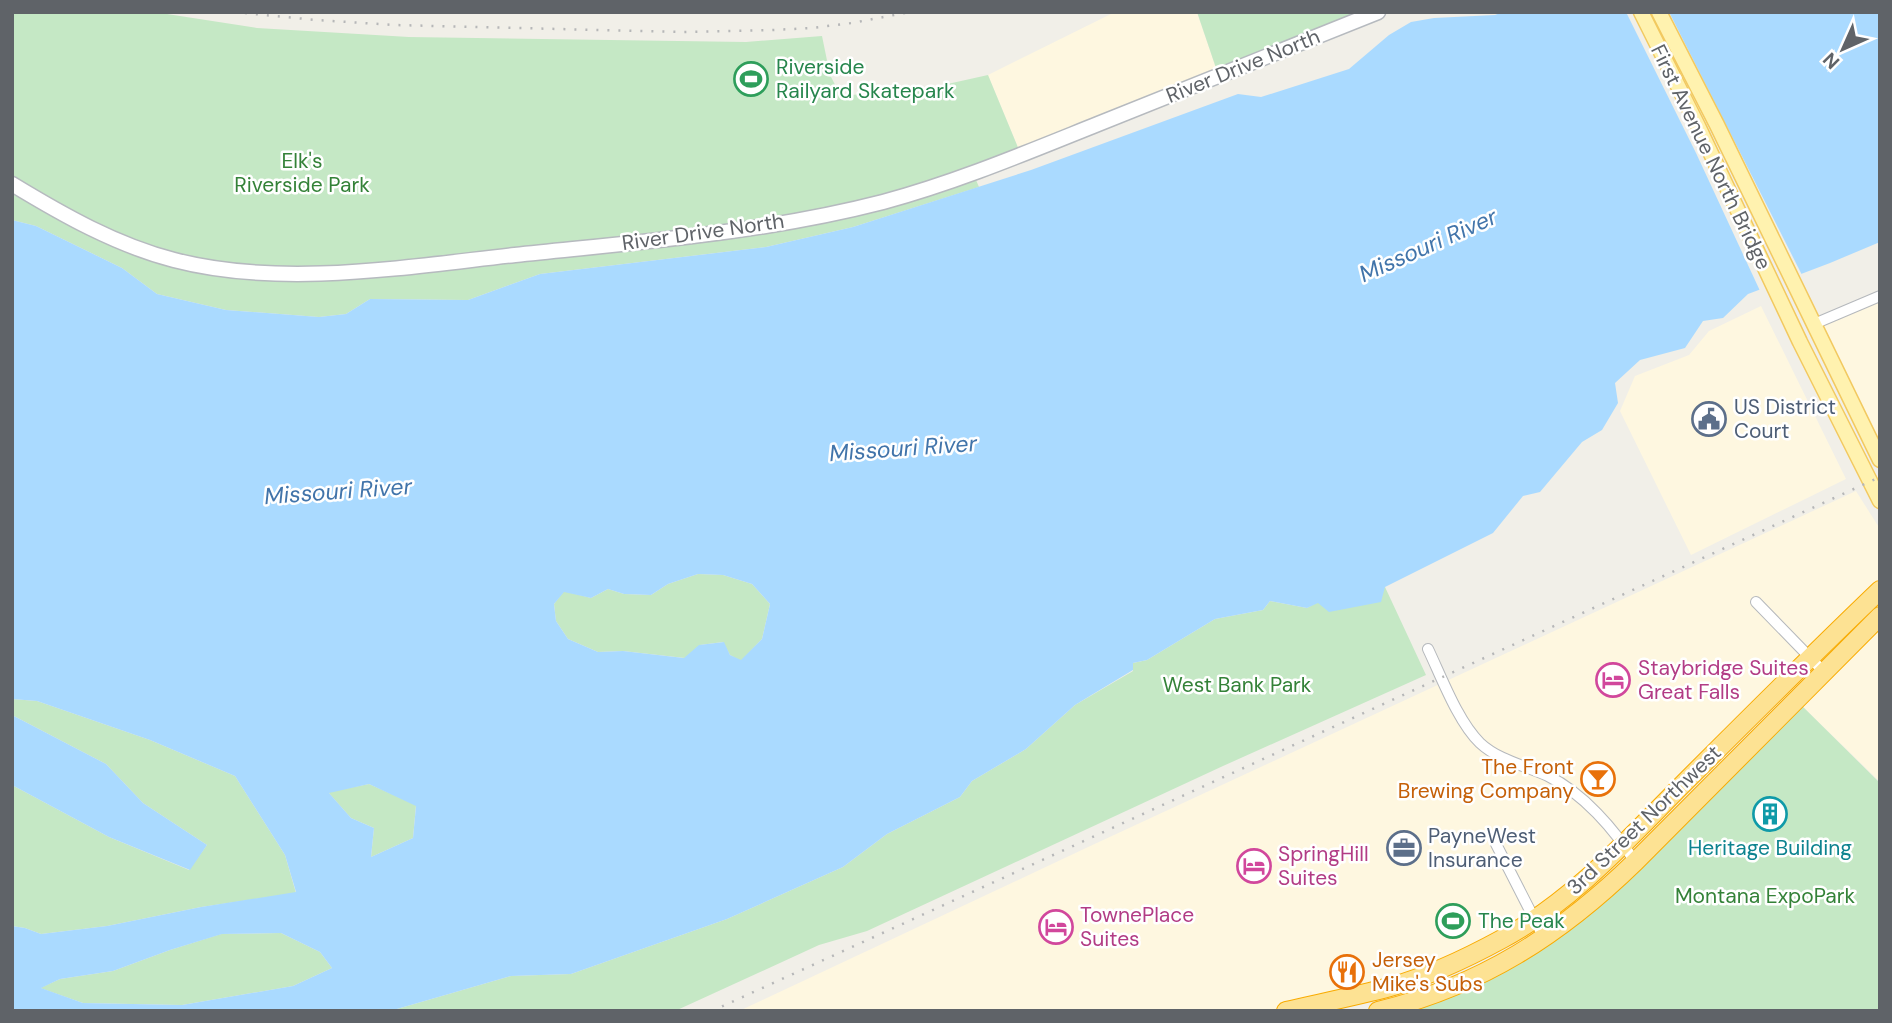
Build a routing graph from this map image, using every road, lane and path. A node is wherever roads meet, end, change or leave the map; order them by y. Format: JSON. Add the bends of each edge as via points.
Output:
{"nodes":[{"id":1,"x":1378,"y":12,"type":"edge"},
{"id":2,"x":1642,"y":12,"type":"edge"},
{"id":3,"x":1660,"y":12,"type":"edge"},
{"id":4,"x":12,"y":184,"type":"edge"},
{"id":5,"x":1880,"y":296,"type":"edge"},
{"id":6,"x":1814,"y":324,"type":"junction"},
{"id":7,"x":1880,"y":460,"type":"edge"},
{"id":8,"x":1880,"y":501,"type":"edge"},
{"id":9,"x":1880,"y":590,"type":"edge"},
{"id":10,"x":1756,"y":602,"type":"dead end"},
{"id":11,"x":1880,"y":616,"type":"edge"},
{"id":12,"x":1428,"y":649,"type":"dead end"},
{"id":13,"x":1810,"y":658,"type":"junction"},
{"id":14,"x":1824,"y":673,"type":"junction"},
{"id":15,"x":1496,"y":844,"type":"dead end"},
{"id":16,"x":1624,"y":844,"type":"junction"},
{"id":17,"x":1635,"y":862,"type":"junction"},
{"id":18,"x":1535,"y":919,"type":"junction"},
{"id":19,"x":1545,"y":939,"type":"junction"},
{"id":20,"x":1286,"y":1011,"type":"edge"},
{"id":21,"x":1378,"y":1011,"type":"edge"}],
"edges":[{"from":1,"to":4,"type":"main road","name":"River Drive North","via":[[915,192],[831,213],[714,232],[386,269],[243,272],[138,249],[75,221]]},
{"from":2,"to":8,"type":"main road","name":"First Avenue North Bridge"},
{"from":3,"to":6,"type":"main road","name":"First Avenue North Bridge"},
{"from":5,"to":6,"type":"street"},
{"from":6,"to":7,"type":"main road","name":"First Avenue North Bridge"},
{"from":9,"to":13,"type":"highway","name":"3rd Street Northwest"},
{"from":10,"to":13,"type":"street"},
{"from":11,"to":14,"type":"highway","name":"3rd Street Northwest"},
{"from":12,"to":16,"type":"street","via":[[1480,743],[1551,778],[1603,818]]},
{"from":13,"to":14,"type":"street"},
{"from":13,"to":16,"type":"highway","name":"3rd Street Northwest"},
{"from":14,"to":17,"type":"highway","name":"3rd Street Northwest"},
{"from":15,"to":18,"type":"street"},
{"from":16,"to":17,"type":"street"},
{"from":16,"to":18,"type":"highway","name":"3rd Street Northwest"},
{"from":17,"to":19,"type":"highway","name":"3rd Street Northwest"},
{"from":18,"to":19,"type":"street"},
{"from":18,"to":20,"type":"highway","name":"3rd Street Northwest","via":[[1468,957],[1392,987]]},
{"from":19,"to":21,"type":"highway","name":"3rd Street Northwest","via":[[1438,993]]}]}
